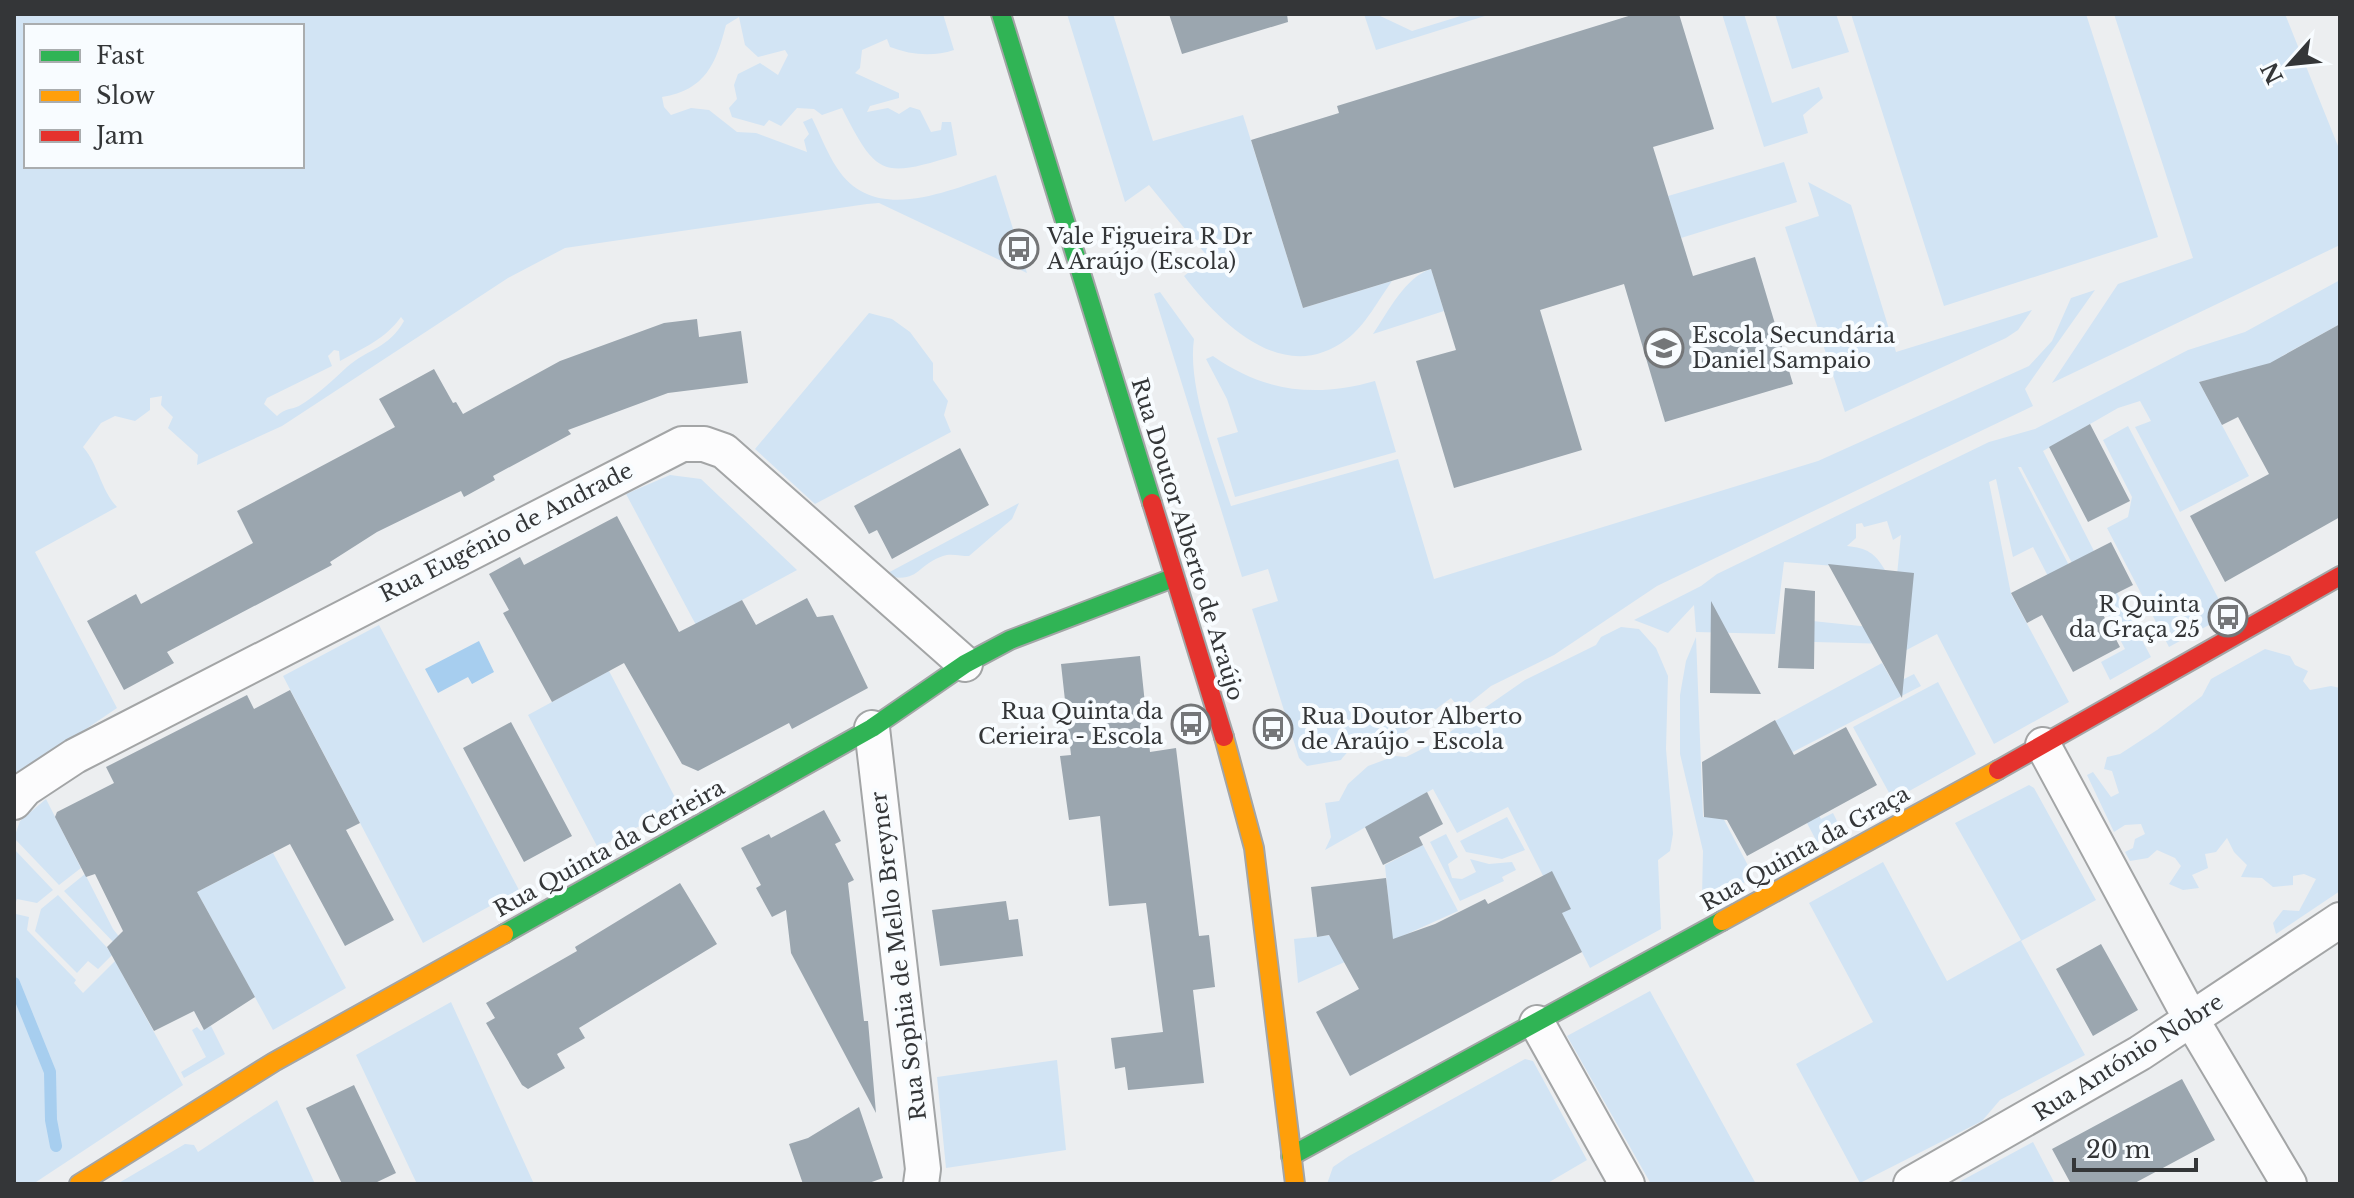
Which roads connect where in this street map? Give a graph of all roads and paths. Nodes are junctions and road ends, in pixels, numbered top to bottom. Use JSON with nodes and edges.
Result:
{"nodes":[{"id":1,"x":1001,"y":14,"type":"edge"},
{"id":2,"x":2340,"y":576,"type":"edge"},
{"id":3,"x":1173,"y":578,"type":"junction"},
{"id":4,"x":965,"y":664,"type":"junction"},
{"id":5,"x":872,"y":728,"type":"junction"},
{"id":6,"x":2043,"y":745,"type":"junction"},
{"id":7,"x":14,"y":802,"type":"edge"},
{"id":8,"x":2340,"y":920,"type":"edge"},
{"id":9,"x":2191,"y":1019,"type":"junction"},
{"id":10,"x":1537,"y":1023,"type":"junction"},
{"id":11,"x":1291,"y":1156,"type":"junction"},
{"id":12,"x":79,"y":1184,"type":"edge"},
{"id":13,"x":921,"y":1184,"type":"edge"},
{"id":14,"x":1295,"y":1184,"type":"edge"},
{"id":15,"x":1627,"y":1184,"type":"edge"},
{"id":16,"x":1911,"y":1184,"type":"edge"},
{"id":17,"x":2289,"y":1184,"type":"edge"}],
"edges":[{"from":1,"to":3,"type":"street","name":"Rua Doutor Alberto de Araújo"},
{"from":2,"to":6,"type":"street","name":"Rua Quinta da Graça"},
{"from":3,"to":4,"type":"street","name":"Rua Quinta da Cerieira"},
{"from":3,"to":11,"type":"street","name":"Rua Doutor Alberto de Araújo"},
{"from":4,"to":5,"type":"street","name":"Rua Quinta da Cerieira"},
{"from":4,"to":7,"type":"street","name":"Rua Eugénio de Andrade"},
{"from":5,"to":12,"type":"street","name":"Rua Quinta da Cerieira"},
{"from":5,"to":13,"type":"street","name":"Rua Sophia de Mello Breyner"},
{"from":6,"to":9,"type":"street"},
{"from":6,"to":10,"type":"street","name":"Rua Quinta da Graça"},
{"from":8,"to":9,"type":"street","name":"Rua António Nobre"},
{"from":9,"to":16,"type":"street","name":"Rua António Nobre"},
{"from":9,"to":17,"type":"street"},
{"from":10,"to":11,"type":"street","name":"Rua Quinta da Graça"},
{"from":10,"to":15,"type":"street"},
{"from":11,"to":14,"type":"street","name":"Rua Doutor Alberto de Araújo"}]}
